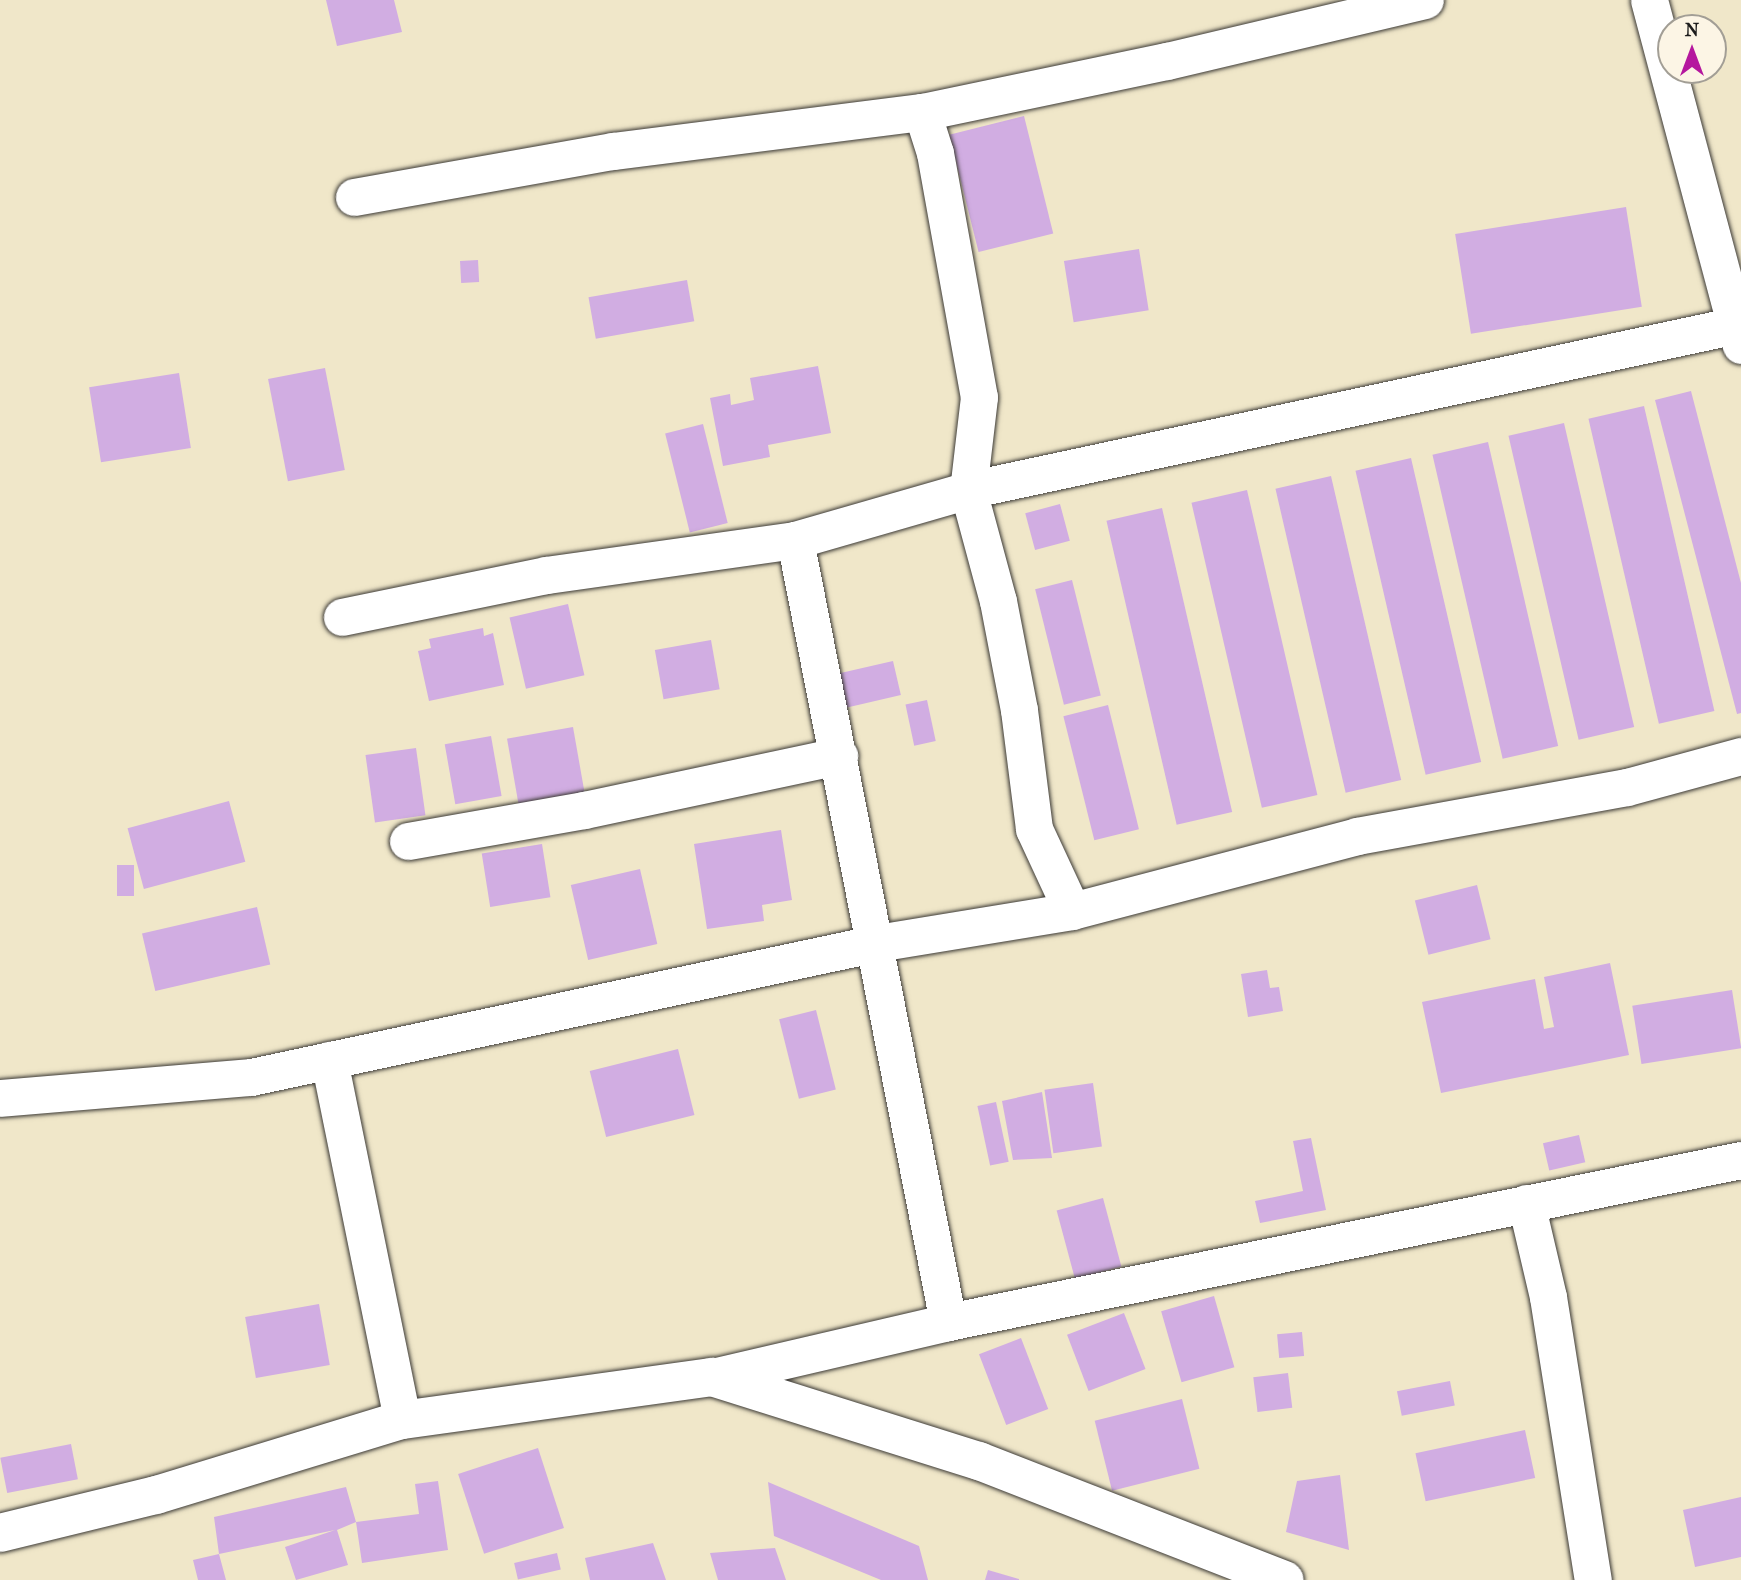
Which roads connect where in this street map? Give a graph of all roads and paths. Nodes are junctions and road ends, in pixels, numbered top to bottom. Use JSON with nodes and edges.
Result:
{"nodes":[{"id":1,"x":1425,"y":0,"type":"edge"},
{"id":2,"x":1650,"y":0,"type":"edge"},
{"id":3,"x":922,"y":112,"type":"junction"},
{"id":4,"x":354,"y":197,"type":"dead end"},
{"id":5,"x":1739,"y":331,"type":"edge"},
{"id":6,"x":968,"y":490,"type":"junction"},
{"id":7,"x":795,"y":540,"type":"junction"},
{"id":8,"x":342,"y":617,"type":"dead end"},
{"id":9,"x":839,"y":756,"type":"junction"},
{"id":10,"x":1741,"y":756,"type":"edge"},
{"id":11,"x":408,"y":841,"type":"dead end"},
{"id":12,"x":1072,"y":911,"type":"junction"},
{"id":13,"x":877,"y":943,"type":"junction"},
{"id":14,"x":329,"y":1060,"type":"junction"},
{"id":15,"x":0,"y":1098,"type":"edge"},
{"id":16,"x":1741,"y":1160,"type":"edge"},
{"id":17,"x":1526,"y":1203,"type":"junction"},
{"id":18,"x":948,"y":1322,"type":"junction"},
{"id":19,"x":712,"y":1377,"type":"junction"},
{"id":20,"x":402,"y":1420,"type":"junction"},
{"id":21,"x":0,"y":1533,"type":"edge"},
{"id":22,"x":1285,"y":1580,"type":"edge"},
{"id":23,"x":1592,"y":1580,"type":"edge"}],
"edges":[{"from":1,"to":3,"type":"street"},
{"from":2,"to":5,"type":"street"},
{"from":3,"to":4,"type":"street"},
{"from":3,"to":6,"type":"street"},
{"from":5,"to":6,"type":"street"},
{"from":6,"to":7,"type":"street"},
{"from":6,"to":12,"type":"street"},
{"from":7,"to":8,"type":"street"},
{"from":7,"to":9,"type":"street"},
{"from":9,"to":11,"type":"street"},
{"from":9,"to":13,"type":"street"},
{"from":10,"to":12,"type":"street"},
{"from":12,"to":13,"type":"street"},
{"from":13,"to":14,"type":"street"},
{"from":13,"to":18,"type":"street"},
{"from":14,"to":15,"type":"street"},
{"from":14,"to":20,"type":"street"},
{"from":16,"to":17,"type":"street"},
{"from":17,"to":18,"type":"street"},
{"from":17,"to":23,"type":"street"},
{"from":18,"to":19,"type":"street"},
{"from":19,"to":20,"type":"street"},
{"from":19,"to":22,"type":"street"},
{"from":20,"to":21,"type":"street"}]}
